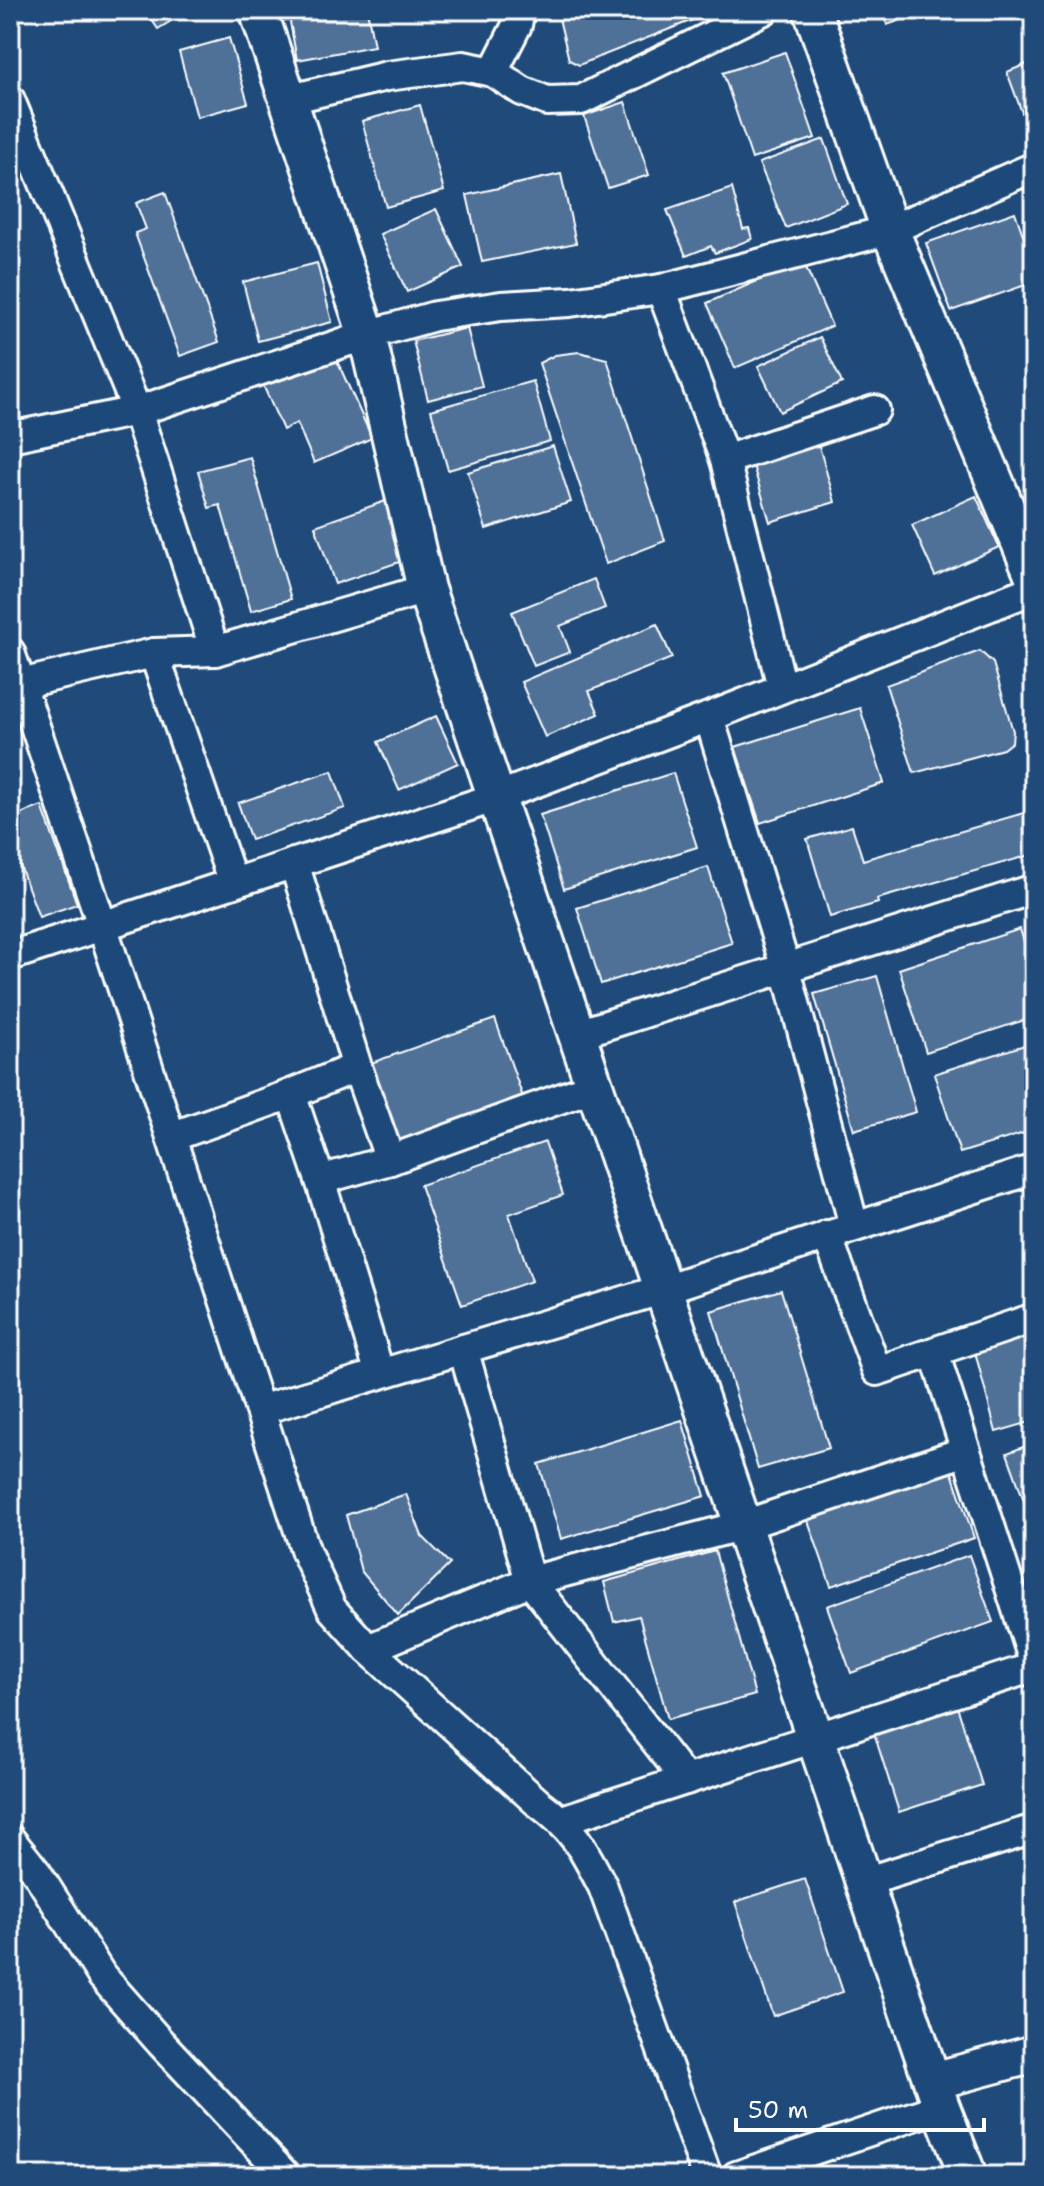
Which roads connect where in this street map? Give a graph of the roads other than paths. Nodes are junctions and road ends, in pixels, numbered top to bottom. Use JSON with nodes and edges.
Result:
{"nodes":[{"id":1,"x":258,"y":10,"type":"edge"},
{"id":2,"x":520,"y":10,"type":"edge"},
{"id":3,"x":764,"y":10,"type":"edge"},
{"id":4,"x":812,"y":10,"type":"edge"},
{"id":5,"x":493,"y":72,"type":"junction"},
{"id":6,"x":290,"y":99,"type":"junction"},
{"id":7,"x":10,"y":100,"type":"edge"},
{"id":8,"x":1034,"y":167,"type":"edge"},
{"id":9,"x":890,"y":230,"type":"junction"},
{"id":10,"x":661,"y":289,"type":"junction"},
{"id":11,"x":367,"y":335,"type":"junction"},
{"id":12,"x":875,"y":410,"type":"dead end"},
{"id":13,"x":137,"y":411,"type":"junction"},
{"id":14,"x":10,"y":437,"type":"edge"},
{"id":15,"x":725,"y":460,"type":"junction"},
{"id":16,"x":1026,"y":532,"type":"edge"},
{"id":17,"x":1034,"y":576,"type":"edge"},
{"id":18,"x":426,"y":589,"type":"junction"},
{"id":19,"x":1034,"y":589,"type":"edge"},
{"id":20,"x":215,"y":651,"type":"junction"},
{"id":21,"x":10,"y":652,"type":"edge"},
{"id":22,"x":154,"y":653,"type":"junction"},
{"id":23,"x":20,"y":684,"type":"junction"},
{"id":24,"x":782,"y":687,"type":"junction"},
{"id":25,"x":709,"y":717,"type":"junction"},
{"id":26,"x":497,"y":797,"type":"junction"},
{"id":27,"x":294,"y":863,"type":"junction"},
{"id":28,"x":233,"y":883,"type":"junction"},
{"id":29,"x":1034,"y":889,"type":"edge"},
{"id":30,"x":102,"y":925,"type":"junction"},
{"id":31,"x":10,"y":956,"type":"edge"},
{"id":32,"x":786,"y":969,"type":"junction"},
{"id":33,"x":578,"y":1034,"type":"junction"},
{"id":34,"x":357,"y":1067,"type":"junction"},
{"id":35,"x":595,"y":1086,"type":"junction"},
{"id":36,"x":291,"y":1094,"type":"junction"},
{"id":37,"x":171,"y":1137,"type":"junction"},
{"id":38,"x":390,"y":1160,"type":"junction"},
{"id":39,"x":1034,"y":1169,"type":"edge"},
{"id":40,"x":320,"y":1180,"type":"junction"},
{"id":41,"x":854,"y":1226,"type":"junction"},
{"id":42,"x":827,"y":1235,"type":"junction"},
{"id":43,"x":664,"y":1289,"type":"junction"},
{"id":44,"x":1034,"y":1318,"type":"edge"},
{"id":45,"x":463,"y":1349,"type":"junction"},
{"id":46,"x":934,"y":1352,"type":"junction"},
{"id":47,"x":380,"y":1374,"type":"junction"},
{"id":48,"x":260,"y":1410,"type":"junction"},
{"id":49,"x":966,"y":1451,"type":"junction"},
{"id":50,"x":744,"y":1525,"type":"junction"},
{"id":51,"x":530,"y":1581,"type":"junction"},
{"id":52,"x":368,"y":1649,"type":"junction"},
{"id":53,"x":1034,"y":1664,"type":"edge"},
{"id":54,"x":816,"y":1737,"type":"junction"},
{"id":55,"x":686,"y":1780,"type":"junction"},
{"id":56,"x":562,"y":1820,"type":"junction"},
{"id":57,"x":1034,"y":1829,"type":"edge"},
{"id":58,"x":10,"y":1839,"type":"edge"},
{"id":59,"x":864,"y":1882,"type":"junction"},
{"id":60,"x":1034,"y":2054,"type":"edge"},
{"id":61,"x":937,"y":2094,"type":"junction"},
{"id":62,"x":286,"y":2176,"type":"edge"},
{"id":63,"x":707,"y":2176,"type":"edge"},
{"id":64,"x":736,"y":2176,"type":"edge"},
{"id":65,"x":968,"y":2176,"type":"edge"}],
"edges":[{"from":1,"to":6,"type":"street"},
{"from":2,"to":5,"type":"street"},
{"from":3,"to":5,"type":"street"},
{"from":4,"to":9,"type":"street"},
{"from":5,"to":6,"type":"street"},
{"from":6,"to":11,"type":"street"},
{"from":7,"to":13,"type":"street"},
{"from":8,"to":9,"type":"street"},
{"from":9,"to":10,"type":"street"},
{"from":9,"to":16,"type":"street"},
{"from":10,"to":11,"type":"street"},
{"from":10,"to":15,"type":"street"},
{"from":11,"to":13,"type":"street"},
{"from":11,"to":18,"type":"street"},
{"from":12,"to":15,"type":"street"},
{"from":13,"to":14,"type":"street"},
{"from":13,"to":20,"type":"street"},
{"from":15,"to":24,"type":"street"},
{"from":16,"to":17,"type":"street"},
{"from":18,"to":20,"type":"street"},
{"from":18,"to":26,"type":"street"},
{"from":19,"to":24,"type":"street"},
{"from":20,"to":22,"type":"street"},
{"from":21,"to":23,"type":"street"},
{"from":22,"to":23,"type":"street"},
{"from":22,"to":28,"type":"street"},
{"from":23,"to":30,"type":"street"},
{"from":24,"to":25,"type":"street"},
{"from":25,"to":26,"type":"street"},
{"from":25,"to":32,"type":"street"},
{"from":26,"to":27,"type":"street"},
{"from":26,"to":33,"type":"street"},
{"from":27,"to":28,"type":"street"},
{"from":27,"to":34,"type":"street"},
{"from":28,"to":30,"type":"street"},
{"from":29,"to":32,"type":"street"},
{"from":30,"to":31,"type":"street"},
{"from":30,"to":37,"type":"street"},
{"from":32,"to":33,"type":"street"},
{"from":32,"to":41,"type":"street"},
{"from":33,"to":35,"type":"street"},
{"from":34,"to":36,"type":"street"},
{"from":34,"to":38,"type":"street"},
{"from":35,"to":38,"type":"street"},
{"from":35,"to":43,"type":"street"},
{"from":36,"to":37,"type":"street"},
{"from":36,"to":40,"type":"street"},
{"from":37,"to":48,"type":"street"},
{"from":38,"to":40,"type":"street"},
{"from":39,"to":41,"type":"street"},
{"from":40,"to":47,"type":"street"},
{"from":41,"to":42,"type":"street"},
{"from":42,"to":43,"type":"street"},
{"from":42,"to":46,"type":"street"},
{"from":43,"to":45,"type":"street"},
{"from":43,"to":50,"type":"street"},
{"from":44,"to":46,"type":"street"},
{"from":45,"to":47,"type":"street"},
{"from":45,"to":51,"type":"street"},
{"from":46,"to":49,"type":"street"},
{"from":47,"to":48,"type":"street"},
{"from":48,"to":52,"type":"street"},
{"from":49,"to":50,"type":"street"},
{"from":49,"to":53,"type":"street"},
{"from":50,"to":51,"type":"street"},
{"from":50,"to":54,"type":"street"},
{"from":51,"to":52,"type":"street"},
{"from":51,"to":55,"type":"street"},
{"from":52,"to":56,"type":"street"},
{"from":53,"to":54,"type":"street"},
{"from":54,"to":55,"type":"street"},
{"from":54,"to":59,"type":"street"},
{"from":55,"to":56,"type":"street"},
{"from":56,"to":63,"type":"street"},
{"from":57,"to":59,"type":"street"},
{"from":58,"to":62,"type":"street"},
{"from":59,"to":61,"type":"street"},
{"from":60,"to":61,"type":"street"},
{"from":61,"to":64,"type":"street"},
{"from":61,"to":65,"type":"street"}]}
